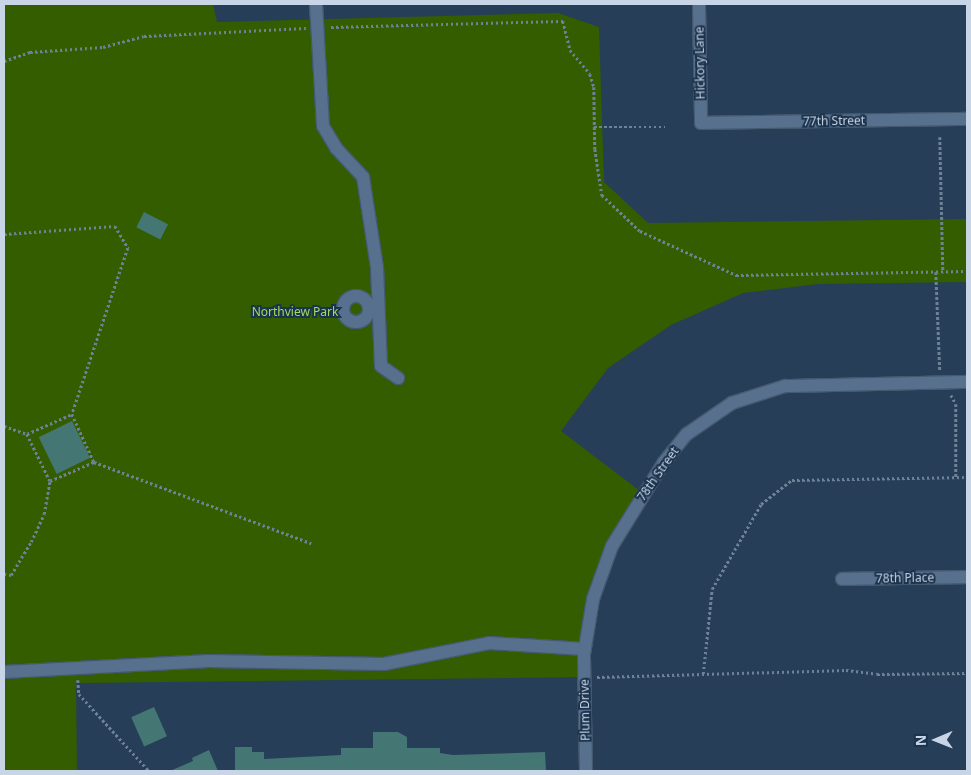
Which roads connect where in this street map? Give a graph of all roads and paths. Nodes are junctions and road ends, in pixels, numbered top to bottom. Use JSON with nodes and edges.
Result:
{"nodes":[{"id":1,"x":316,"y":4,"type":"edge"},
{"id":2,"x":699,"y":4,"type":"edge"},
{"id":3,"x":317,"y":31,"type":"junction"},
{"id":4,"x":4,"y":61,"type":"edge"},
{"id":5,"x":967,"y":119,"type":"edge"},
{"id":6,"x":701,"y":123,"type":"joint"},
{"id":7,"x":594,"y":127,"type":"junction"},
{"id":8,"x":665,"y":127,"type":"dead end"},
{"id":9,"x":940,"y":137,"type":"dead end"},
{"id":10,"x":4,"y":234,"type":"edge"},
{"id":11,"x":967,"y":271,"type":"edge"},
{"id":12,"x":936,"y":272,"type":"junction"},
{"id":13,"x":943,"y":272,"type":"junction"},
{"id":14,"x":398,"y":378,"type":"dead end"},
{"id":15,"x":946,"y":382,"type":"junction"},
{"id":16,"x":967,"y":382,"type":"edge"},
{"id":17,"x":72,"y":414,"type":"junction"},
{"id":18,"x":4,"y":426,"type":"edge"},
{"id":19,"x":27,"y":434,"type":"junction"},
{"id":20,"x":94,"y":462,"type":"junction"},
{"id":21,"x":956,"y":477,"type":"junction"},
{"id":22,"x":967,"y":477,"type":"edge"},
{"id":23,"x":50,"y":482,"type":"junction"},
{"id":24,"x":311,"y":543,"type":"dead end"},
{"id":25,"x":4,"y":574,"type":"edge"},
{"id":26,"x":967,"y":577,"type":"edge"},
{"id":27,"x":842,"y":579,"type":"dead end"},
{"id":28,"x":585,"y":649,"type":"junction"},
{"id":29,"x":77,"y":666,"type":"junction"},
{"id":30,"x":4,"y":672,"type":"edge"},
{"id":31,"x":967,"y":672,"type":"edge"},
{"id":32,"x":703,"y":674,"type":"junction"},
{"id":33,"x":585,"y":677,"type":"junction"},
{"id":34,"x":149,"y":771,"type":"edge"},
{"id":35,"x":586,"y":771,"type":"edge"}],
"edges":[{"from":1,"to":3,"type":"street"},
{"from":2,"to":6,"type":"street","name":"Hickory Lane"},
{"from":3,"to":4,"type":"path"},
{"from":3,"to":7,"type":"path"},
{"from":3,"to":14,"type":"street"},
{"from":5,"to":6,"type":"street","name":"77th Street"},
{"from":7,"to":8,"type":"path"},
{"from":7,"to":12,"type":"path"},
{"from":9,"to":13,"type":"path"},
{"from":10,"to":17,"type":"path"},
{"from":11,"to":13,"type":"path"},
{"from":12,"to":13,"type":"path"},
{"from":12,"to":15,"type":"path"},
{"from":15,"to":16,"type":"street","name":"78th Street"},
{"from":15,"to":21,"type":"path"},
{"from":15,"to":28,"type":"street","name":"78th Street"},
{"from":17,"to":19,"type":"path"},
{"from":17,"to":20,"type":"path"},
{"from":18,"to":19,"type":"path"},
{"from":19,"to":23,"type":"path"},
{"from":20,"to":23,"type":"path"},
{"from":20,"to":24,"type":"path"},
{"from":21,"to":22,"type":"path"},
{"from":21,"to":32,"type":"path"},
{"from":23,"to":25,"type":"path"},
{"from":26,"to":27,"type":"street","name":"78th Place"},
{"from":28,"to":29,"type":"street"},
{"from":28,"to":33,"type":"street","name":"Plum Drive"},
{"from":29,"to":30,"type":"street"},
{"from":29,"to":34,"type":"path"},
{"from":31,"to":32,"type":"path"},
{"from":32,"to":33,"type":"path"},
{"from":33,"to":35,"type":"street","name":"Plum Drive"}]}
